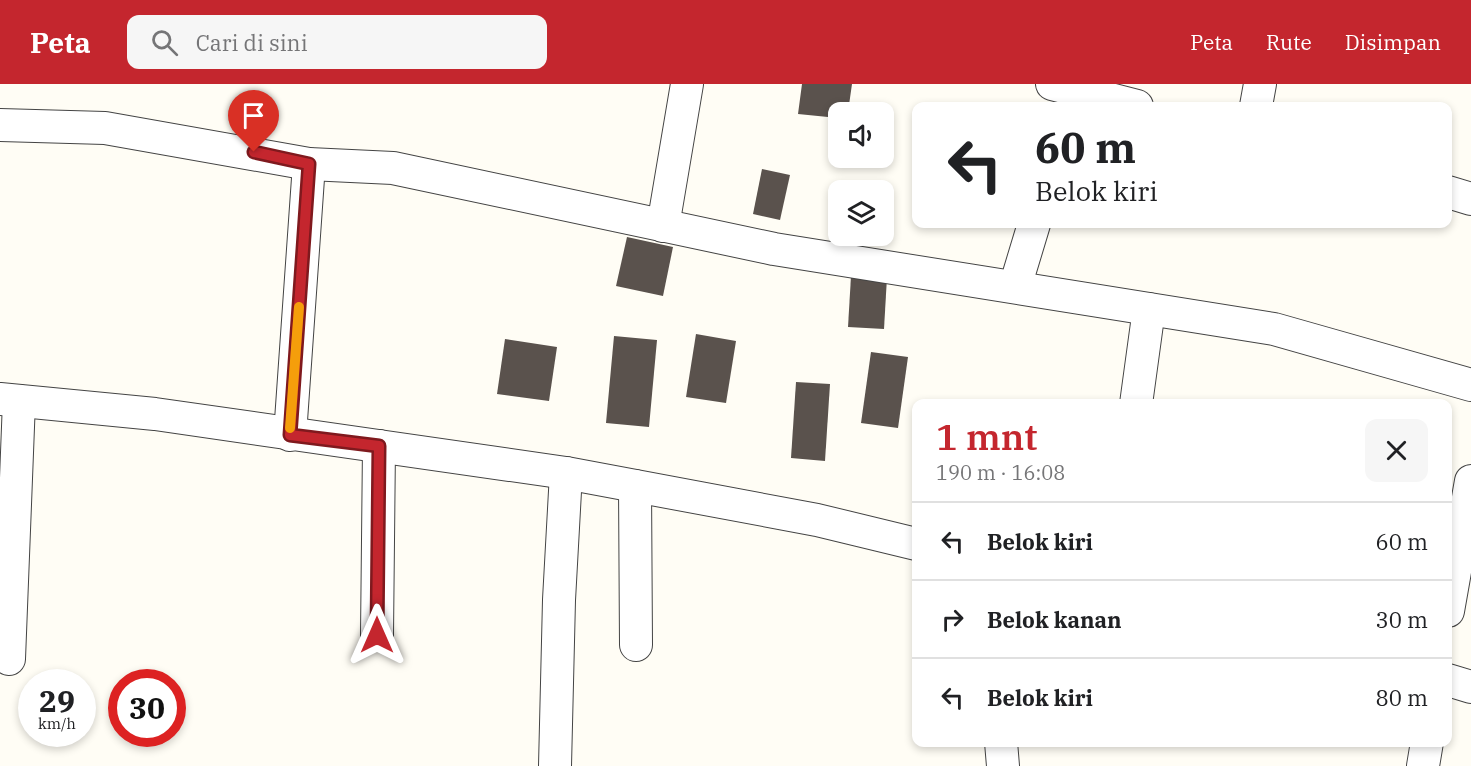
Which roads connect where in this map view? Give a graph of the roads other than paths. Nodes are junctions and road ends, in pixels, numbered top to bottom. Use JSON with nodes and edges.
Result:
{"nodes":[{"id":1,"x":687,"y":84,"type":"edge"},
{"id":2,"x":1260,"y":84,"type":"edge"},
{"id":3,"x":1074,"y":91,"type":"edge"},
{"id":4,"x":1120,"y":102,"type":"edge"},
{"id":5,"x":1257,"y":102,"type":"edge"},
{"id":6,"x":0,"y":125,"type":"edge"},
{"id":7,"x":309,"y":164,"type":"junction"},
{"id":8,"x":1452,"y":193,"type":"edge"},
{"id":9,"x":1471,"y":198,"type":"edge"},
{"id":10,"x":663,"y":226,"type":"junction"},
{"id":11,"x":1033,"y":228,"type":"edge"},
{"id":12,"x":1015,"y":287,"type":"junction"},
{"id":13,"x":1149,"y":309,"type":"junction"},
{"id":14,"x":1471,"y":385,"type":"edge"},
{"id":15,"x":1137,"y":399,"type":"edge"},
{"id":16,"x":9,"y":400,"type":"edge"},
{"id":17,"x":290,"y":435,"type":"junction"},
{"id":18,"x":379,"y":446,"type":"junction"},
{"id":19,"x":566,"y":473,"type":"junction"},
{"id":20,"x":1471,"y":482,"type":"edge"},
{"id":21,"x":635,"y":486,"type":"junction"},
{"id":22,"x":912,"y":543,"type":"edge"},
{"id":23,"x":1452,"y":589,"type":"edge"},
{"id":24,"x":377,"y":635,"type":"dead end"},
{"id":25,"x":636,"y":645,"type":"dead end"},
{"id":26,"x":9,"y":659,"type":"dead end"},
{"id":27,"x":1452,"y":681,"type":"edge"},
{"id":28,"x":1471,"y":687,"type":"edge"},
{"id":29,"x":1001,"y":747,"type":"edge"},
{"id":30,"x":1425,"y":747,"type":"edge"},
{"id":31,"x":555,"y":766,"type":"edge"},
{"id":32,"x":1003,"y":766,"type":"edge"},
{"id":33,"x":1423,"y":766,"type":"edge"}],
"edges":[{"from":1,"to":10,"type":"street"},
{"from":2,"to":5,"type":"street"},
{"from":3,"to":4,"type":"street"},
{"from":6,"to":7,"type":"street"},
{"from":7,"to":10,"type":"street"},
{"from":7,"to":17,"type":"street"},
{"from":8,"to":9,"type":"street"},
{"from":10,"to":12,"type":"street"},
{"from":11,"to":12,"type":"street"},
{"from":12,"to":13,"type":"street"},
{"from":13,"to":14,"type":"street"},
{"from":13,"to":15,"type":"street"},
{"from":16,"to":17,"type":"street"},
{"from":16,"to":26,"type":"street"},
{"from":17,"to":18,"type":"street"},
{"from":18,"to":19,"type":"street"},
{"from":18,"to":24,"type":"street"},
{"from":19,"to":21,"type":"street"},
{"from":19,"to":31,"type":"street"},
{"from":20,"to":23,"type":"street"},
{"from":21,"to":22,"type":"street"},
{"from":21,"to":25,"type":"street"},
{"from":27,"to":28,"type":"street"},
{"from":29,"to":32,"type":"street"},
{"from":30,"to":33,"type":"street"}]}
